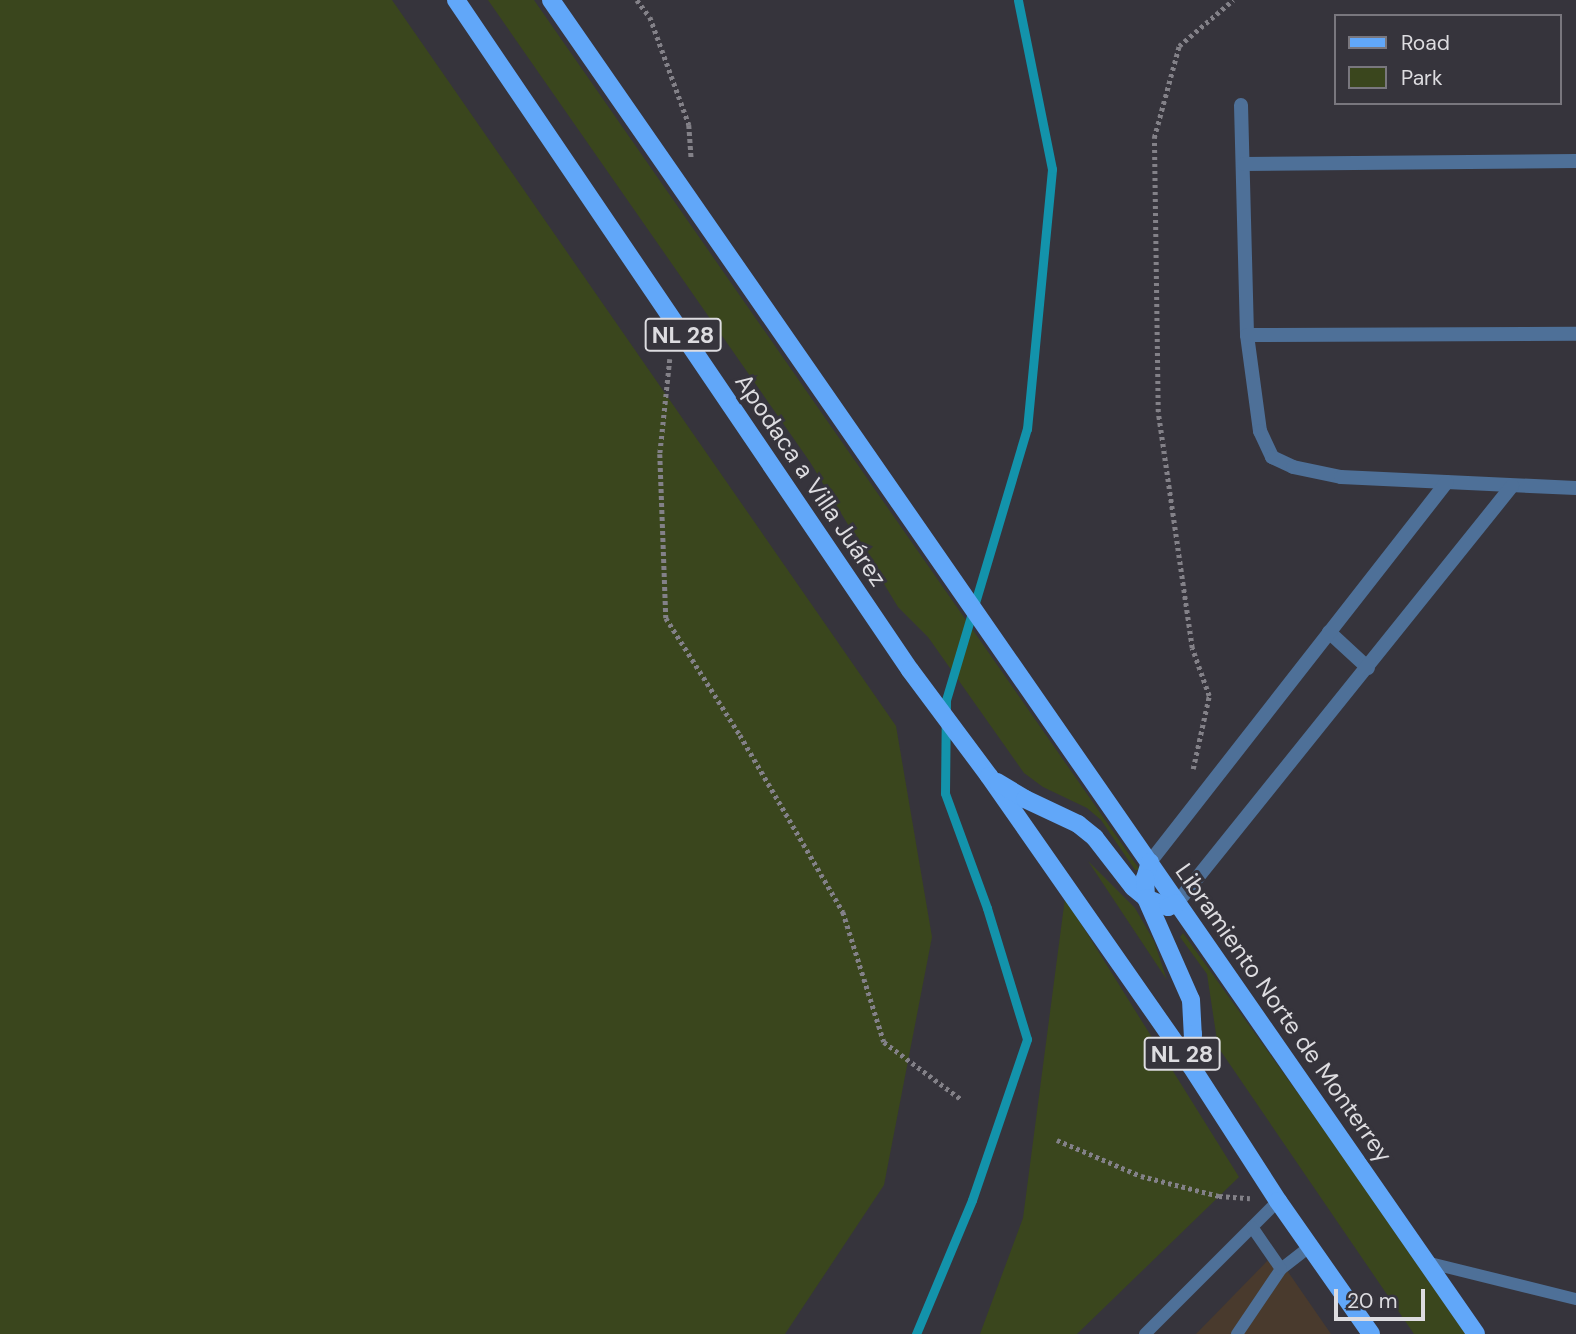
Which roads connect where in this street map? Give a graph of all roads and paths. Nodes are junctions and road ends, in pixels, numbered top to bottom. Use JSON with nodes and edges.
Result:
{"nodes":[{"id":1,"x":456,"y":0,"type":"edge"},
{"id":2,"x":551,"y":0,"type":"edge"},
{"id":3,"x":637,"y":0,"type":"edge"},
{"id":4,"x":1233,"y":0,"type":"edge"},
{"id":5,"x":1241,"y":105,"type":"dead end"},
{"id":6,"x":1576,"y":161,"type":"edge"},
{"id":7,"x":1244,"y":164,"type":"junction"},
{"id":8,"x":692,"y":166,"type":"dead end"},
{"id":9,"x":674,"y":322,"type":"junction"},
{"id":10,"x":1576,"y":334,"type":"edge"},
{"id":11,"x":1247,"y":335,"type":"junction"},
{"id":12,"x":1447,"y":482,"type":"junction"},
{"id":13,"x":1512,"y":486,"type":"junction"},
{"id":14,"x":1576,"y":488,"type":"edge"},
{"id":15,"x":1329,"y":632,"type":"junction"},
{"id":16,"x":1368,"y":668,"type":"junction"},
{"id":17,"x":1192,"y":771,"type":"dead end"},
{"id":18,"x":989,"y":776,"type":"junction"},
{"id":19,"x":1150,"y":862,"type":"junction"},
{"id":20,"x":1146,"y":898,"type":"junction"},
{"id":21,"x":1177,"y":903,"type":"junction"},
{"id":22,"x":1191,"y":1066,"type":"junction"},
{"id":23,"x":962,"y":1100,"type":"dead end"},
{"id":24,"x":1057,"y":1140,"type":"dead end"},
{"id":25,"x":1279,"y":1201,"type":"junction"},
{"id":26,"x":1252,"y":1227,"type":"junction"},
{"id":27,"x":1310,"y":1246,"type":"junction"},
{"id":28,"x":1430,"y":1263,"type":"junction"},
{"id":29,"x":1280,"y":1269,"type":"junction"},
{"id":30,"x":1576,"y":1299,"type":"edge"},
{"id":31,"x":1145,"y":1334,"type":"edge"},
{"id":32,"x":1237,"y":1334,"type":"edge"},
{"id":33,"x":1371,"y":1334,"type":"edge"},
{"id":34,"x":1476,"y":1334,"type":"edge"}],
"edges":[{"from":1,"to":9,"type":"main road","name":"Apodaca a Villa Juárez","number":"NL 28"},
{"from":2,"to":19,"type":"main road","name":"Libramiento Norte de Monterrey"},
{"from":3,"to":8,"type":"path"},
{"from":4,"to":17,"type":"path"},
{"from":5,"to":7,"type":"street"},
{"from":6,"to":7,"type":"street"},
{"from":7,"to":11,"type":"street"},
{"from":9,"to":18,"type":"main road","name":"Apodaca a Villa Juárez","number":"NL 28"},
{"from":9,"to":23,"type":"path"},
{"from":10,"to":11,"type":"street"},
{"from":11,"to":12,"type":"street"},
{"from":12,"to":13,"type":"street"},
{"from":12,"to":15,"type":"street"},
{"from":13,"to":14,"type":"street"},
{"from":13,"to":16,"type":"street"},
{"from":15,"to":16,"type":"street"},
{"from":15,"to":19,"type":"street"},
{"from":16,"to":21,"type":"street"},
{"from":18,"to":20,"type":"main road"},
{"from":18,"to":22,"type":"main road","number":"NL 28"},
{"from":19,"to":20,"type":"main road"},
{"from":19,"to":21,"type":"main road","name":"Libramiento Norte de Monterrey"},
{"from":20,"to":21,"type":"main road"},
{"from":20,"to":22,"type":"main road"},
{"from":21,"to":28,"type":"main road","name":"Libramiento Norte de Monterrey"},
{"from":22,"to":25,"type":"main road","number":"NL 28"},
{"from":24,"to":25,"type":"path"},
{"from":25,"to":26,"type":"lane"},
{"from":25,"to":27,"type":"main road","number":"NL 28"},
{"from":26,"to":29,"type":"lane"},
{"from":26,"to":31,"type":"lane"},
{"from":27,"to":29,"type":"lane"},
{"from":27,"to":33,"type":"main road","number":"NL 28"},
{"from":28,"to":30,"type":"lane"},
{"from":28,"to":34,"type":"main road","name":"Libramiento Norte de Monterrey"},
{"from":29,"to":32,"type":"lane"}]}
